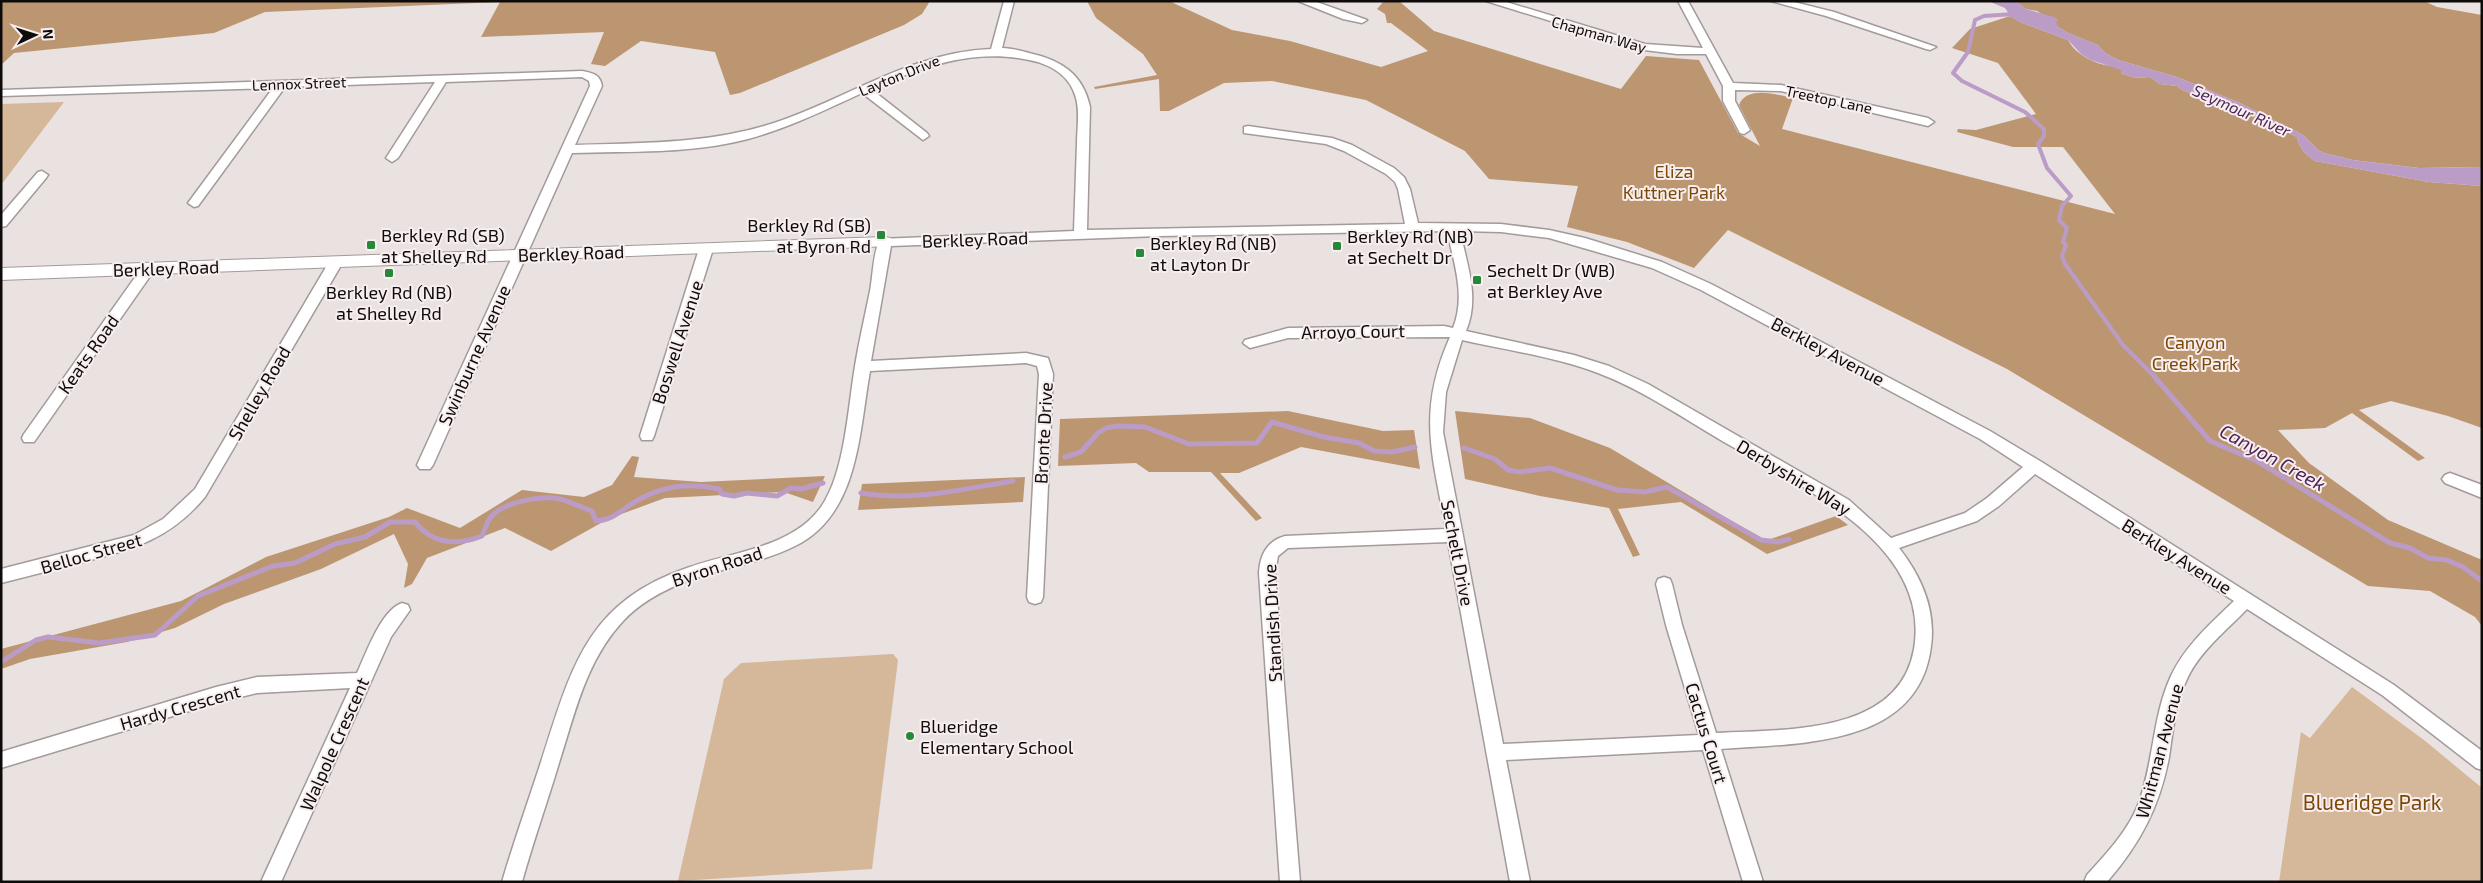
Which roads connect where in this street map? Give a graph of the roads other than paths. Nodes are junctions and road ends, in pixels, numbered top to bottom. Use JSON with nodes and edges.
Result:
{"nodes":[{"id":1,"x":1009,"y":1,"type":"edge"},
{"id":2,"x":1303,"y":1,"type":"edge"},
{"id":3,"x":1491,"y":1,"type":"edge"},
{"id":4,"x":1683,"y":1,"type":"edge"},
{"id":5,"x":1776,"y":1,"type":"edge"},
{"id":6,"x":1362,"y":20,"type":"dead end"},
{"id":7,"x":1930,"y":47,"type":"dead end"},
{"id":8,"x":996,"y":50,"type":"junction"},
{"id":9,"x":1710,"y":52,"type":"junction"},
{"id":10,"x":443,"y":78,"type":"junction"},
{"id":11,"x":595,"y":80,"type":"joint"},
{"id":12,"x":281,"y":84,"type":"junction"},
{"id":13,"x":1729,"y":86,"type":"junction"},
{"id":14,"x":864,"y":89,"type":"junction"},
{"id":15,"x":1,"y":93,"type":"edge"},
{"id":16,"x":1928,"y":122,"type":"dead end"},
{"id":17,"x":1248,"y":130,"type":"dead end"},
{"id":18,"x":1744,"y":130,"type":"dead end"},
{"id":19,"x":923,"y":136,"type":"dead end"},
{"id":20,"x":568,"y":148,"type":"junction"},
{"id":21,"x":392,"y":158,"type":"dead end"},
{"id":22,"x":42,"y":176,"type":"dead end"},
{"id":23,"x":194,"y":203,"type":"dead end"},
{"id":24,"x":1,"y":222,"type":"edge"},
{"id":25,"x":1412,"y":227,"type":"junction"},
{"id":26,"x":1453,"y":227,"type":"junction"},
{"id":27,"x":1080,"y":235,"type":"junction"},
{"id":28,"x":885,"y":242,"type":"junction"},
{"id":29,"x":706,"y":248,"type":"junction"},
{"id":30,"x":519,"y":255,"type":"junction"},
{"id":31,"x":336,"y":262,"type":"junction"},
{"id":32,"x":148,"y":269,"type":"junction"},
{"id":33,"x":1,"y":274,"type":"edge"},
{"id":34,"x":1458,"y":333,"type":"junction"},
{"id":35,"x":1250,"y":342,"type":"dead end"},
{"id":36,"x":862,"y":366,"type":"junction"},
{"id":37,"x":647,"y":436,"type":"dead end"},
{"id":38,"x":29,"y":438,"type":"dead end"},
{"id":39,"x":425,"y":465,"type":"dead end"},
{"id":40,"x":2035,"y":465,"type":"junction"},
{"id":41,"x":2450,"y":479,"type":"dead end"},
{"id":42,"x":2482,"y":492,"type":"edge"},
{"id":43,"x":176,"y":519,"type":"joint"},
{"id":44,"x":1455,"y":535,"type":"junction"},
{"id":45,"x":1888,"y":544,"type":"junction"},
{"id":46,"x":1,"y":576,"type":"edge"},
{"id":47,"x":1664,"y":584,"type":"dead end"},
{"id":48,"x":1035,"y":597,"type":"dead end"},
{"id":49,"x":2246,"y":599,"type":"junction"},
{"id":50,"x":402,"y":610,"type":"dead end"},
{"id":51,"x":362,"y":680,"type":"junction"},
{"id":52,"x":1710,"y":742,"type":"junction"},
{"id":53,"x":1496,"y":752,"type":"junction"},
{"id":54,"x":1,"y":760,"type":"edge"},
{"id":55,"x":2482,"y":762,"type":"edge"},
{"id":56,"x":271,"y":882,"type":"edge"},
{"id":57,"x":512,"y":882,"type":"edge"},
{"id":58,"x":1290,"y":882,"type":"edge"},
{"id":59,"x":1520,"y":882,"type":"edge"},
{"id":60,"x":1753,"y":882,"type":"edge"},
{"id":61,"x":2094,"y":882,"type":"edge"}],
"edges":[{"from":1,"to":8,"type":"street"},
{"from":2,"to":6,"type":"street"},
{"from":3,"to":9,"type":"street","name":"Chapman Way"},
{"from":4,"to":9,"type":"street"},
{"from":5,"to":7,"type":"street"},
{"from":8,"to":14,"type":"street","name":"Layton Drive"},
{"from":8,"to":27,"type":"street","name":"Layton Drive"},
{"from":9,"to":13,"type":"street"},
{"from":10,"to":11,"type":"street","name":"Lennox Street"},
{"from":10,"to":12,"type":"street","name":"Lennox Street"},
{"from":10,"to":21,"type":"street"},
{"from":11,"to":20,"type":"street","name":"Swinburne Avenue"},
{"from":12,"to":15,"type":"street","name":"Lennox Street"},
{"from":12,"to":23,"type":"street"},
{"from":13,"to":16,"type":"street","name":"Treetop Lane"},
{"from":13,"to":18,"type":"street"},
{"from":14,"to":19,"type":"street"},
{"from":14,"to":20,"type":"street","name":"Layton Drive"},
{"from":17,"to":25,"type":"street"},
{"from":20,"to":30,"type":"street","name":"Swinburne Avenue"},
{"from":22,"to":24,"type":"street"},
{"from":25,"to":26,"type":"street","name":"Berkley Avenue"},
{"from":25,"to":27,"type":"street","name":"Berkley Avenue"},
{"from":26,"to":34,"type":"street","name":"Sechelt Drive"},
{"from":26,"to":40,"type":"street","name":"Berkley Avenue"},
{"from":27,"to":28,"type":"street","name":"Berkley Road"},
{"from":28,"to":29,"type":"street","name":"Berkley Road"},
{"from":28,"to":36,"type":"street","name":"Byron Road"},
{"from":29,"to":30,"type":"street","name":"Berkley Road"},
{"from":29,"to":37,"type":"street","name":"Boswell Avenue"},
{"from":30,"to":31,"type":"street","name":"Berkley Road"},
{"from":30,"to":39,"type":"street","name":"Swinburne Avenue"},
{"from":31,"to":32,"type":"street","name":"Berkley Road"},
{"from":31,"to":43,"type":"street","name":"Shelley Road"},
{"from":32,"to":33,"type":"street","name":"Berkley Road"},
{"from":32,"to":38,"type":"street","name":"Keats Road"},
{"from":34,"to":35,"type":"street","name":"Arroyo Court"},
{"from":34,"to":44,"type":"street","name":"Sechelt Drive"},
{"from":34,"to":45,"type":"street","name":"Derbyshire Way"},
{"from":36,"to":48,"type":"street","name":"Bronte Drive"},
{"from":36,"to":57,"type":"street","name":"Byron Road"},
{"from":40,"to":45,"type":"street"},
{"from":40,"to":49,"type":"street","name":"Berkley Avenue"},
{"from":41,"to":42,"type":"street"},
{"from":43,"to":46,"type":"street","name":"Belloc Street"},
{"from":44,"to":53,"type":"street","name":"Sechelt Drive"},
{"from":44,"to":58,"type":"street","name":"Standish Drive"},
{"from":45,"to":52,"type":"street","name":"Derbyshire Way"},
{"from":47,"to":52,"type":"street","name":"Cactus Court"},
{"from":49,"to":55,"type":"street","name":"Berkley Avenue"},
{"from":49,"to":61,"type":"street","name":"Whitman Avenue"},
{"from":50,"to":51,"type":"street","name":"Walpole Crescent"},
{"from":51,"to":54,"type":"street","name":"Hardy Crescent"},
{"from":51,"to":56,"type":"street","name":"Walpole Crescent"},
{"from":52,"to":53,"type":"street","name":"Derbyshire Way"},
{"from":52,"to":60,"type":"street","name":"Cactus Court"},
{"from":53,"to":59,"type":"street","name":"Sechelt Drive"}]}
